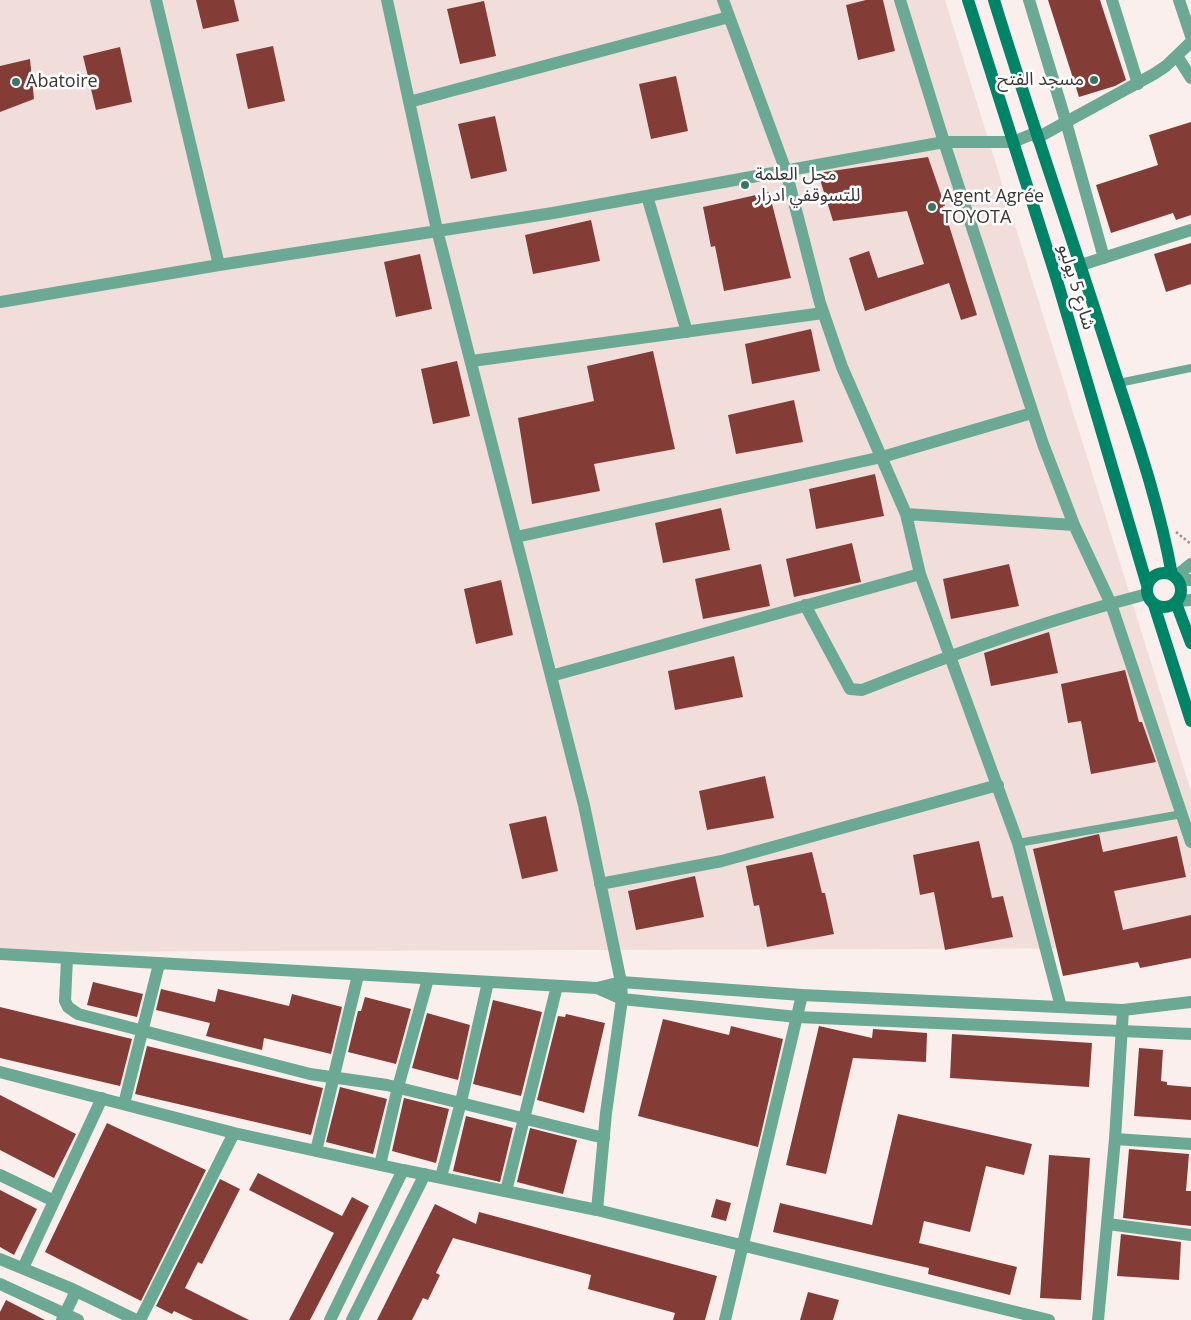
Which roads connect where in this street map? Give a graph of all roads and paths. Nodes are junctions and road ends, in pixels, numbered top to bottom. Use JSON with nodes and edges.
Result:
{"nodes":[{"id":1,"x":156,"y":0,"type":"edge"},
{"id":2,"x":387,"y":0,"type":"edge"},
{"id":3,"x":723,"y":0,"type":"edge"},
{"id":4,"x":900,"y":0,"type":"edge"},
{"id":5,"x":968,"y":0,"type":"edge"},
{"id":6,"x":994,"y":0,"type":"edge"},
{"id":7,"x":1029,"y":0,"type":"edge"},
{"id":8,"x":1112,"y":0,"type":"edge"},
{"id":9,"x":1179,"y":0,"type":"edge"},
{"id":10,"x":729,"y":17,"type":"junction"},
{"id":11,"x":1191,"y":36,"type":"edge"},
{"id":12,"x":1191,"y":42,"type":"edge"},
{"id":13,"x":1177,"y":56,"type":"junction"},
{"id":14,"x":1191,"y":78,"type":"edge"},
{"id":15,"x":1138,"y":84,"type":"junction"},
{"id":16,"x":409,"y":102,"type":"junction"},
{"id":17,"x":1066,"y":122,"type":"junction"},
{"id":18,"x":1036,"y":135,"type":"junction"},
{"id":19,"x":944,"y":142,"type":"junction"},
{"id":20,"x":1013,"y":142,"type":"junction"},
{"id":21,"x":786,"y":171,"type":"junction"},
{"id":22,"x":647,"y":196,"type":"junction"},
{"id":23,"x":437,"y":230,"type":"junction"},
{"id":24,"x":1191,"y":230,"type":"edge"},
{"id":25,"x":1104,"y":258,"type":"junction"},
{"id":26,"x":219,"y":265,"type":"junction"},
{"id":27,"x":1081,"y":265,"type":"junction"},
{"id":28,"x":0,"y":302,"type":"edge"},
{"id":29,"x":823,"y":313,"type":"junction"},
{"id":30,"x":687,"y":332,"type":"junction"},
{"id":31,"x":472,"y":361,"type":"junction"},
{"id":32,"x":1191,"y":368,"type":"edge"},
{"id":33,"x":1119,"y":383,"type":"junction"},
{"id":34,"x":1032,"y":413,"type":"junction"},
{"id":35,"x":882,"y":457,"type":"junction"},
{"id":36,"x":906,"y":514,"type":"junction"},
{"id":37,"x":1074,"y":525,"type":"junction"},
{"id":38,"x":516,"y":537,"type":"junction"},
{"id":39,"x":1191,"y":564,"type":"edge"},
{"id":40,"x":920,"y":574,"type":"junction"},
{"id":41,"x":1179,"y":578,"type":"edge"},
{"id":42,"x":1147,"y":590,"type":"junction"},
{"id":43,"x":1191,"y":600,"type":"edge"},
{"id":44,"x":1177,"y":602,"type":"junction"},
{"id":45,"x":1110,"y":604,"type":"junction"},
{"id":46,"x":805,"y":605,"type":"junction"},
{"id":47,"x":1154,"y":605,"type":"junction"},
{"id":48,"x":1191,"y":643,"type":"edge"},
{"id":49,"x":951,"y":655,"type":"junction"},
{"id":50,"x":551,"y":676,"type":"junction"},
{"id":51,"x":1191,"y":721,"type":"edge"},
{"id":52,"x":998,"y":784,"type":"junction"},
{"id":53,"x":1182,"y":814,"type":"junction"},
{"id":54,"x":1191,"y":842,"type":"edge"},
{"id":55,"x":1018,"y":843,"type":"junction"},
{"id":56,"x":600,"y":884,"type":"junction"},
{"id":57,"x":0,"y":954,"type":"edge"},
{"id":58,"x":66,"y":958,"type":"junction"},
{"id":59,"x":160,"y":964,"type":"junction"},
{"id":60,"x":358,"y":975,"type":"junction"},
{"id":61,"x":428,"y":979,"type":"junction"},
{"id":62,"x":488,"y":982,"type":"junction"},
{"id":63,"x":621,"y":982,"type":"junction"},
{"id":64,"x":557,"y":986,"type":"junction"},
{"id":65,"x":597,"y":988,"type":"junction"},
{"id":66,"x":802,"y":995,"type":"junction"},
{"id":67,"x":622,"y":999,"type":"junction"},
{"id":68,"x":1191,"y":1002,"type":"edge"},
{"id":69,"x":1061,"y":1007,"type":"junction"},
{"id":70,"x":1123,"y":1010,"type":"junction"},
{"id":71,"x":797,"y":1016,"type":"junction"},
{"id":72,"x":144,"y":1032,"type":"junction"},
{"id":73,"x":1122,"y":1032,"type":"junction"},
{"id":74,"x":1191,"y":1034,"type":"edge"},
{"id":75,"x":0,"y":1072,"type":"edge"},
{"id":76,"x":335,"y":1078,"type":"junction"},
{"id":77,"x":398,"y":1087,"type":"junction"},
{"id":78,"x":102,"y":1098,"type":"junction"},
{"id":79,"x":461,"y":1102,"type":"junction"},
{"id":80,"x":124,"y":1104,"type":"junction"},
{"id":81,"x":525,"y":1118,"type":"junction"},
{"id":82,"x":234,"y":1133,"type":"junction"},
{"id":83,"x":604,"y":1138,"type":"junction"},
{"id":84,"x":1116,"y":1138,"type":"junction"},
{"id":85,"x":1191,"y":1144,"type":"edge"},
{"id":86,"x":316,"y":1151,"type":"junction"},
{"id":87,"x":380,"y":1165,"type":"junction"},
{"id":88,"x":403,"y":1170,"type":"junction"},
{"id":89,"x":425,"y":1174,"type":"junction"},
{"id":90,"x":0,"y":1175,"type":"edge"},
{"id":91,"x":441,"y":1178,"type":"junction"},
{"id":92,"x":506,"y":1191,"type":"junction"},
{"id":93,"x":54,"y":1200,"type":"junction"},
{"id":94,"x":598,"y":1210,"type":"junction"},
{"id":95,"x":1108,"y":1224,"type":"junction"},
{"id":96,"x":1191,"y":1235,"type":"edge"},
{"id":97,"x":744,"y":1244,"type":"junction"},
{"id":98,"x":0,"y":1259,"type":"edge"},
{"id":99,"x":23,"y":1268,"type":"junction"},
{"id":100,"x":2,"y":1289,"type":"edge"},
{"id":101,"x":76,"y":1291,"type":"junction"},
{"id":102,"x":63,"y":1317,"type":"edge"},
{"id":103,"x":78,"y":1320,"type":"edge"},
{"id":104,"x":136,"y":1320,"type":"edge"},
{"id":105,"x":140,"y":1320,"type":"edge"},
{"id":106,"x":330,"y":1320,"type":"edge"},
{"id":107,"x":352,"y":1320,"type":"edge"},
{"id":108,"x":725,"y":1320,"type":"edge"},
{"id":109,"x":1049,"y":1320,"type":"edge"},
{"id":110,"x":1098,"y":1320,"type":"edge"}],
"edges":[{"from":1,"to":26,"type":"street"},
{"from":2,"to":16,"type":"street"},
{"from":3,"to":10,"type":"street"},
{"from":4,"to":19,"type":"street"},
{"from":5,"to":20,"type":"main road","name":"شارع 5 يوليو"},
{"from":6,"to":18,"type":"main road","name":"شارع 5 يوليو"},
{"from":7,"to":17,"type":"street"},
{"from":8,"to":15,"type":"street"},
{"from":9,"to":11,"type":"street"},
{"from":10,"to":16,"type":"street"},
{"from":10,"to":21,"type":"street"},
{"from":12,"to":13,"type":"street"},
{"from":13,"to":14,"type":"street"},
{"from":13,"to":15,"type":"street"},
{"from":15,"to":17,"type":"street"},
{"from":16,"to":23,"type":"street"},
{"from":17,"to":18,"type":"street"},
{"from":17,"to":25,"type":"street"},
{"from":18,"to":20,"type":"street"},
{"from":18,"to":27,"type":"main road","name":"شارع 5 يوليو"},
{"from":19,"to":20,"type":"street"},
{"from":19,"to":21,"type":"street"},
{"from":19,"to":34,"type":"street"},
{"from":20,"to":42,"type":"main road","name":"شارع 5 يوليو"},
{"from":21,"to":22,"type":"street"},
{"from":21,"to":29,"type":"street"},
{"from":22,"to":23,"type":"street"},
{"from":22,"to":30,"type":"street"},
{"from":23,"to":26,"type":"street"},
{"from":23,"to":31,"type":"street"},
{"from":24,"to":25,"type":"street"},
{"from":25,"to":27,"type":"street"},
{"from":26,"to":28,"type":"street"},
{"from":27,"to":33,"type":"main road","name":"شارع 5 يوليو"},
{"from":29,"to":30,"type":"street"},
{"from":29,"to":35,"type":"street"},
{"from":30,"to":31,"type":"street"},
{"from":31,"to":38,"type":"street"},
{"from":32,"to":33,"type":"lane"},
{"from":33,"to":41,"type":"main road","name":"شارع 5 يوليو"},
{"from":34,"to":35,"type":"street"},
{"from":34,"to":37,"type":"street"},
{"from":35,"to":36,"type":"street"},
{"from":35,"to":38,"type":"street"},
{"from":36,"to":37,"type":"street"},
{"from":36,"to":40,"type":"street"},
{"from":37,"to":45,"type":"street"},
{"from":38,"to":50,"type":"street"},
{"from":39,"to":41,"type":"street"},
{"from":40,"to":46,"type":"street"},
{"from":40,"to":49,"type":"street"},
{"from":41,"to":42,"type":"main road"},
{"from":41,"to":44,"type":"main road"},
{"from":42,"to":45,"type":"street"},
{"from":42,"to":47,"type":"main road"},
{"from":43,"to":44,"type":"street"},
{"from":44,"to":47,"type":"main road"},
{"from":44,"to":48,"type":"main road"},
{"from":45,"to":49,"type":"street"},
{"from":45,"to":53,"type":"street"},
{"from":46,"to":49,"type":"street"},
{"from":46,"to":50,"type":"street"},
{"from":47,"to":51,"type":"main road"},
{"from":49,"to":52,"type":"street"},
{"from":50,"to":56,"type":"street"},
{"from":52,"to":55,"type":"street"},
{"from":52,"to":56,"type":"street"},
{"from":53,"to":54,"type":"street"},
{"from":53,"to":55,"type":"lane"},
{"from":55,"to":69,"type":"street"},
{"from":56,"to":63,"type":"street"},
{"from":57,"to":58,"type":"street"},
{"from":58,"to":59,"type":"street"},
{"from":58,"to":72,"type":"street"},
{"from":59,"to":60,"type":"street"},
{"from":59,"to":72,"type":"street"},
{"from":60,"to":61,"type":"street"},
{"from":60,"to":76,"type":"street"},
{"from":61,"to":62,"type":"street"},
{"from":61,"to":77,"type":"street"},
{"from":62,"to":64,"type":"street"},
{"from":62,"to":79,"type":"street"},
{"from":63,"to":65,"type":"street"},
{"from":63,"to":66,"type":"street"},
{"from":63,"to":67,"type":"street"},
{"from":64,"to":65,"type":"street"},
{"from":64,"to":81,"type":"street"},
{"from":65,"to":67,"type":"street"},
{"from":66,"to":69,"type":"street"},
{"from":66,"to":71,"type":"street"},
{"from":67,"to":71,"type":"street"},
{"from":67,"to":83,"type":"street"},
{"from":68,"to":70,"type":"street"},
{"from":69,"to":70,"type":"street"},
{"from":70,"to":73,"type":"street"},
{"from":71,"to":73,"type":"street"},
{"from":71,"to":97,"type":"street"},
{"from":72,"to":76,"type":"street"},
{"from":72,"to":80,"type":"street"},
{"from":73,"to":74,"type":"street"},
{"from":73,"to":84,"type":"street"},
{"from":75,"to":78,"type":"street"},
{"from":76,"to":77,"type":"street"},
{"from":76,"to":86,"type":"street"},
{"from":77,"to":79,"type":"street"},
{"from":77,"to":87,"type":"street"},
{"from":78,"to":80,"type":"street"},
{"from":78,"to":93,"type":"street"},
{"from":79,"to":81,"type":"street"},
{"from":79,"to":91,"type":"street"},
{"from":80,"to":82,"type":"street"},
{"from":81,"to":83,"type":"street"},
{"from":81,"to":92,"type":"street"},
{"from":82,"to":86,"type":"street"},
{"from":82,"to":105,"type":"street"},
{"from":83,"to":94,"type":"street"},
{"from":84,"to":85,"type":"street"},
{"from":84,"to":95,"type":"street"},
{"from":86,"to":87,"type":"street"},
{"from":87,"to":88,"type":"street"},
{"from":88,"to":89,"type":"street"},
{"from":88,"to":106,"type":"street"},
{"from":89,"to":91,"type":"street"},
{"from":89,"to":107,"type":"street"},
{"from":90,"to":93,"type":"street"},
{"from":91,"to":92,"type":"street"},
{"from":92,"to":94,"type":"street"},
{"from":93,"to":99,"type":"street"},
{"from":94,"to":97,"type":"street"},
{"from":95,"to":96,"type":"street"},
{"from":95,"to":110,"type":"street"},
{"from":97,"to":108,"type":"street"},
{"from":97,"to":109,"type":"street"},
{"from":98,"to":99,"type":"street"},
{"from":99,"to":101,"type":"street"},
{"from":100,"to":102,"type":"street"},
{"from":101,"to":102,"type":"street"},
{"from":101,"to":104,"type":"street"},
{"from":102,"to":103,"type":"street"}]}
